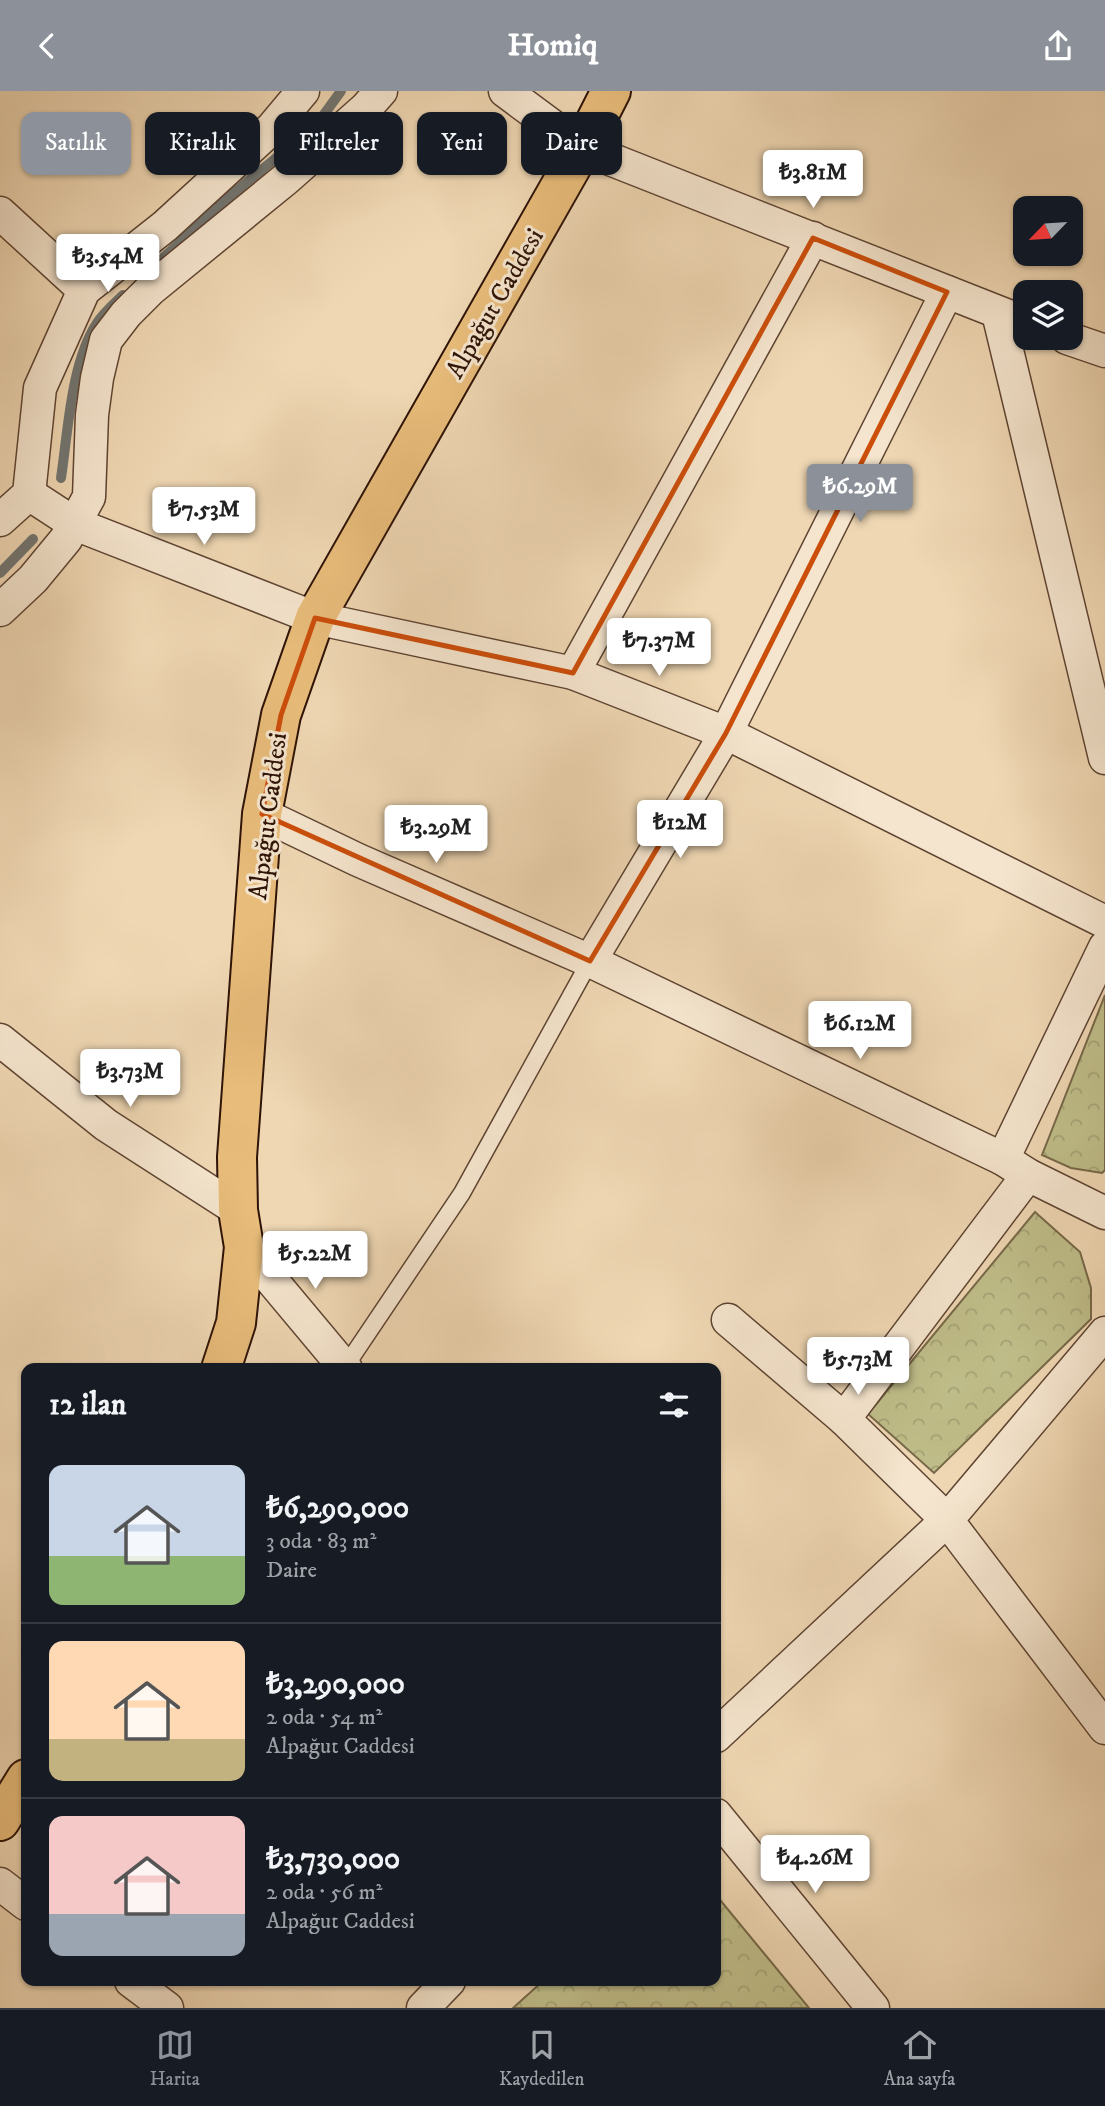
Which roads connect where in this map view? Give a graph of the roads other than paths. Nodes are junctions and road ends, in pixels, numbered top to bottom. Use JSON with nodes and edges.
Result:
{"nodes":[{"id":1,"x":303,"y":91,"type":"edge"},
{"id":2,"x":381,"y":91,"type":"edge"},
{"id":3,"x":505,"y":91,"type":"edge"},
{"id":4,"x":611,"y":91,"type":"edge"},
{"id":5,"x":533,"y":112,"type":"edge"},
{"id":6,"x":600,"y":112,"type":"edge"},
{"id":7,"x":622,"y":164,"type":"edge"},
{"id":8,"x":567,"y":175,"type":"edge"},
{"id":9,"x":0,"y":213,"type":"edge"},
{"id":10,"x":813,"y":238,"type":"junction"},
{"id":11,"x":84,"y":290,"type":"junction"},
{"id":12,"x":947,"y":292,"type":"junction"},
{"id":13,"x":1012,"y":318,"type":"edge"},
{"id":14,"x":1083,"y":343,"type":"edge"},
{"id":15,"x":1105,"y":351,"type":"edge"},
{"id":16,"x":29,"y":494,"type":"junction"},
{"id":17,"x":0,"y":520,"type":"edge"},
{"id":18,"x":75,"y":524,"type":"junction"},
{"id":19,"x":0,"y":610,"type":"edge"},
{"id":20,"x":315,"y":618,"type":"junction"},
{"id":21,"x":573,"y":673,"type":"junction"},
{"id":22,"x":726,"y":733,"type":"junction"},
{"id":23,"x":1105,"y":758,"type":"edge"},
{"id":24,"x":262,"y":814,"type":"junction"},
{"id":25,"x":1105,"y":922,"type":"edge"},
{"id":26,"x":1105,"y":947,"type":"edge"},
{"id":27,"x":590,"y":961,"type":"junction"},
{"id":28,"x":0,"y":1039,"type":"edge"},
{"id":29,"x":1016,"y":1167,"type":"junction"},
{"id":30,"x":237,"y":1210,"type":"junction"},
{"id":31,"x":1105,"y":1213,"type":"edge"},
{"id":32,"x":244,"y":1247,"type":"junction"},
{"id":33,"x":728,"y":1320,"type":"dead end"},
{"id":34,"x":1105,"y":1333,"type":"edge"},
{"id":35,"x":223,"y":1363,"type":"edge"},
{"id":36,"x":341,"y":1363,"type":"edge"},
{"id":37,"x":348,"y":1363,"type":"edge"},
{"id":38,"x":844,"y":1419,"type":"junction"},
{"id":39,"x":947,"y":1520,"type":"junction"},
{"id":40,"x":1105,"y":1728,"type":"edge"},
{"id":41,"x":721,"y":1731,"type":"edge"},
{"id":42,"x":21,"y":1787,"type":"edge"},
{"id":43,"x":0,"y":1821,"type":"edge"},
{"id":44,"x":721,"y":1821,"type":"edge"},
{"id":45,"x":0,"y":1884,"type":"edge"},
{"id":46,"x":21,"y":1900,"type":"edge"},
{"id":47,"x":138,"y":1986,"type":"edge"},
{"id":48,"x":444,"y":1986,"type":"edge"},
{"id":49,"x":167,"y":2008,"type":"edge"},
{"id":50,"x":423,"y":2008,"type":"edge"},
{"id":51,"x":873,"y":2008,"type":"edge"}],
"edges":[{"from":1,"to":11,"type":"street"},
{"from":2,"to":18,"type":"street"},
{"from":3,"to":5,"type":"street"},
{"from":4,"to":6,"type":"main road","name":"Alpağut Caddesi"},
{"from":7,"to":10,"type":"street"},
{"from":8,"to":20,"type":"main road","name":"Alpağut Caddesi"},
{"from":9,"to":11,"type":"street"},
{"from":10,"to":12,"type":"street"},
{"from":10,"to":21,"type":"street"},
{"from":11,"to":16,"type":"street"},
{"from":12,"to":13,"type":"street"},
{"from":12,"to":22,"type":"street"},
{"from":13,"to":23,"type":"street"},
{"from":14,"to":15,"type":"street"},
{"from":16,"to":17,"type":"street"},
{"from":16,"to":18,"type":"street"},
{"from":18,"to":19,"type":"street"},
{"from":18,"to":20,"type":"street"},
{"from":20,"to":21,"type":"street"},
{"from":20,"to":24,"type":"main road","name":"Alpağut Caddesi"},
{"from":21,"to":22,"type":"street"},
{"from":22,"to":25,"type":"street"},
{"from":22,"to":27,"type":"street"},
{"from":24,"to":27,"type":"street"},
{"from":24,"to":30,"type":"main road","name":"Alpağut Caddesi"},
{"from":26,"to":29,"type":"street"},
{"from":27,"to":29,"type":"street"},
{"from":27,"to":37,"type":"lane"},
{"from":28,"to":30,"type":"street"},
{"from":29,"to":31,"type":"street"},
{"from":29,"to":38,"type":"street"},
{"from":30,"to":32,"type":"main road","name":"Alpağut Caddesi"},
{"from":32,"to":35,"type":"main road","name":"Alpağut Caddesi"},
{"from":32,"to":36,"type":"street"},
{"from":33,"to":38,"type":"street"},
{"from":34,"to":39,"type":"street"},
{"from":38,"to":39,"type":"street"},
{"from":39,"to":40,"type":"street"},
{"from":39,"to":41,"type":"street"},
{"from":42,"to":43,"type":"main road"},
{"from":44,"to":51,"type":"street"},
{"from":45,"to":46,"type":"street"},
{"from":47,"to":49,"type":"street"},
{"from":48,"to":50,"type":"street"}]}
